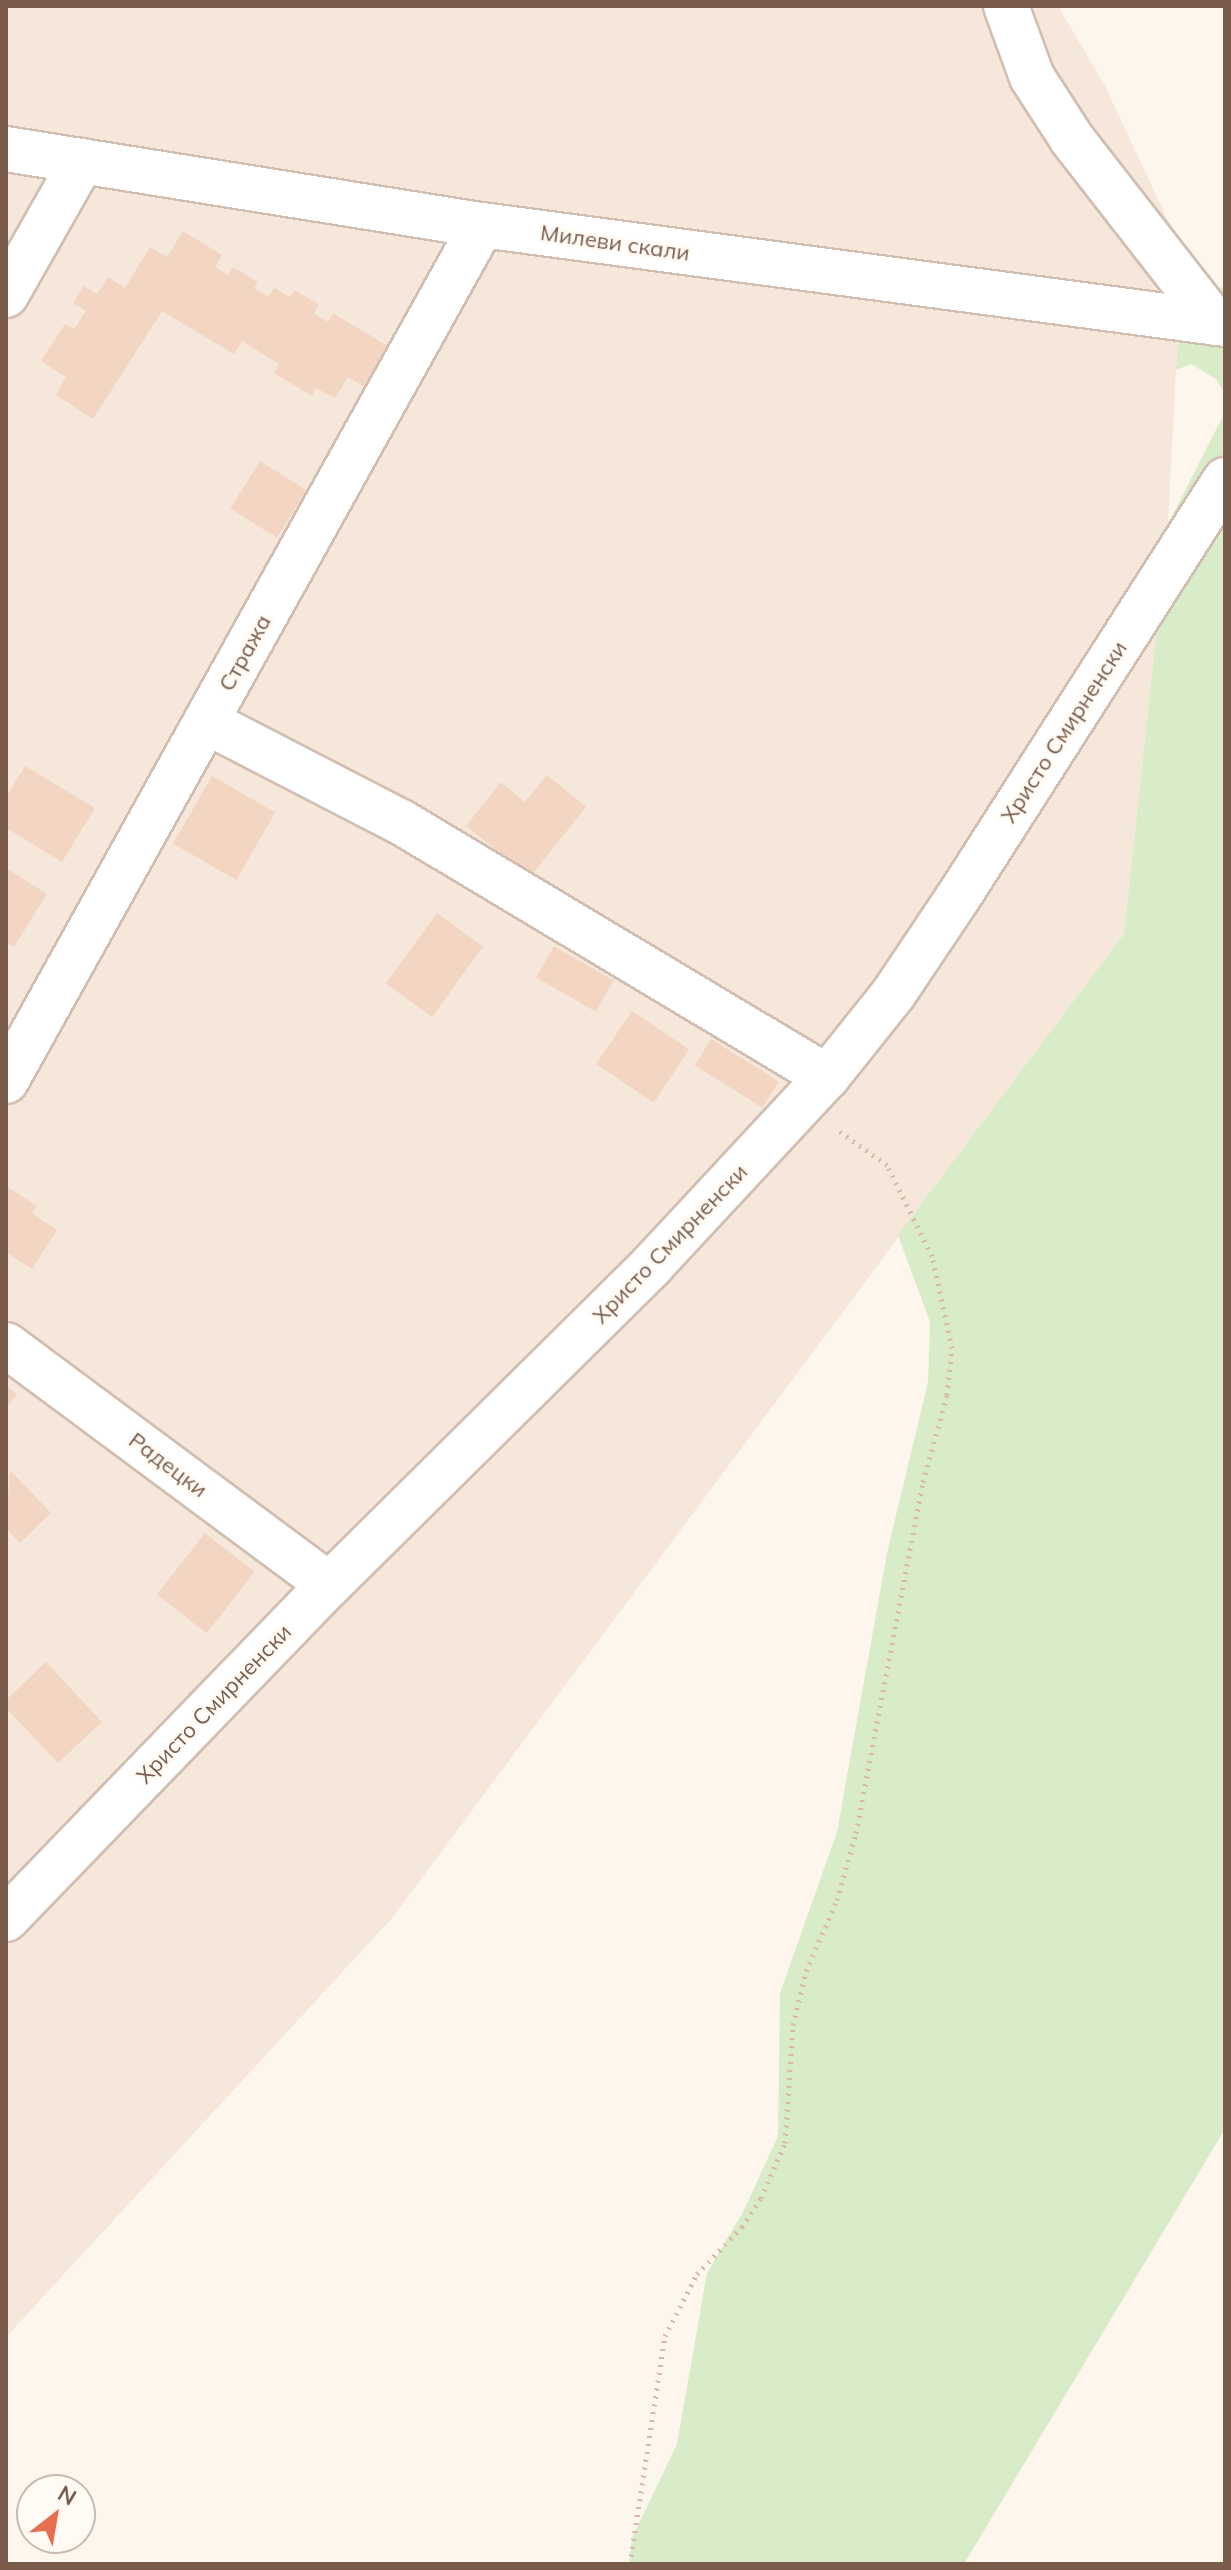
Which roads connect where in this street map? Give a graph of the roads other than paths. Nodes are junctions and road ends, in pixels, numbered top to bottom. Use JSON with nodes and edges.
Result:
{"nodes":[{"id":1,"x":1006,"y":6,"type":"edge"},
{"id":2,"x":6,"y":149,"type":"edge"},
{"id":3,"x":82,"y":161,"type":"junction"},
{"id":4,"x":482,"y":225,"type":"junction"},
{"id":5,"x":6,"y":295,"type":"edge"},
{"id":6,"x":1220,"y":324,"type":"edge"},
{"id":7,"x":1225,"y":480,"type":"edge"},
{"id":8,"x":207,"y":722,"type":"junction"},
{"id":9,"x":6,"y":1081,"type":"edge"},
{"id":10,"x":814,"y":1092,"type":"junction"},
{"id":11,"x":6,"y":1345,"type":"edge"},
{"id":12,"x":329,"y":1585,"type":"junction"},
{"id":13,"x":6,"y":1919,"type":"edge"}],
"edges":[{"from":1,"to":6,"type":"street"},
{"from":2,"to":3,"type":"street","name":"Милеви скали"},
{"from":3,"to":4,"type":"street","name":"Милеви скали"},
{"from":3,"to":5,"type":"street"},
{"from":4,"to":6,"type":"street","name":"Милеви скали"},
{"from":4,"to":8,"type":"street","name":"Стража"},
{"from":7,"to":10,"type":"street","name":"Христо Смирненски"},
{"from":8,"to":9,"type":"street","name":"Стража"},
{"from":8,"to":10,"type":"street"},
{"from":10,"to":12,"type":"street","name":"Христо Смирненски"},
{"from":11,"to":12,"type":"street","name":"Радецки"},
{"from":12,"to":13,"type":"street","name":"Христо Смирненски"}]}
